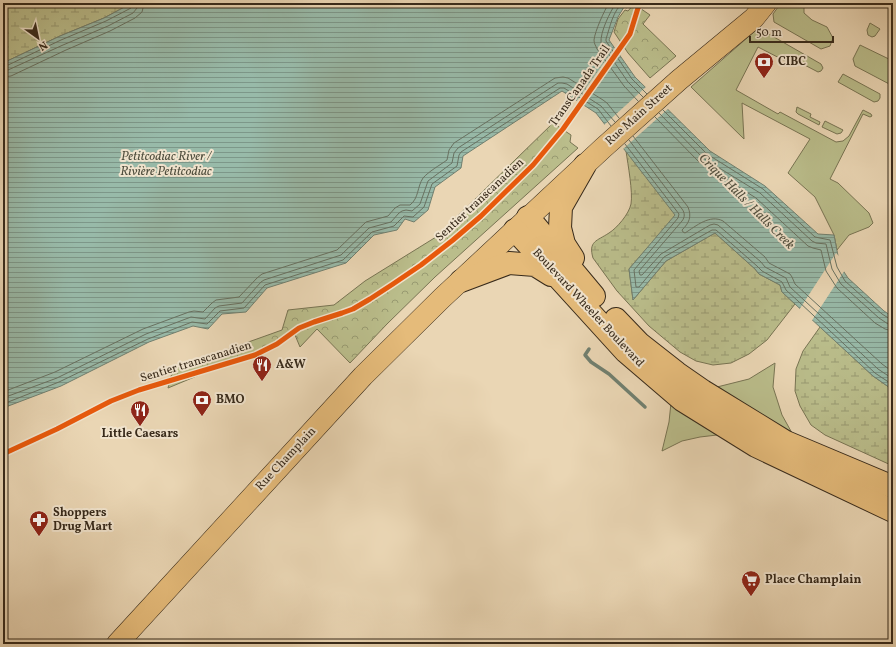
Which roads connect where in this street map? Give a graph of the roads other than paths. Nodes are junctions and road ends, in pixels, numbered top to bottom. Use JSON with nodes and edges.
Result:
{"nodes":[{"id":1,"x":766,"y":3,"type":"edge"},
{"id":2,"x":585,"y":165,"type":"junction"},
{"id":3,"x":522,"y":224,"type":"junction"},
{"id":4,"x":461,"y":281,"type":"junction"},
{"id":5,"x":562,"y":282,"type":"junction"},
{"id":6,"x":603,"y":307,"type":"junction"},
{"id":7,"x":893,"y":487,"type":"edge"},
{"id":8,"x":893,"y":511,"type":"edge"},
{"id":9,"x":117,"y":644,"type":"edge"}],
"edges":[{"from":1,"to":2,"type":"main road","name":"Rue Main Street"},
{"from":2,"to":3,"type":"main road","name":"Rue Main Street"},
{"from":2,"to":6,"type":"highway"},
{"from":3,"to":4,"type":"main road","name":"Rue Champlain"},
{"from":3,"to":5,"type":"highway","name":"Boulevard Wheeler Boulevard"},
{"from":3,"to":6,"type":"highway","name":"Boulevard Wheeler Boulevard"},
{"from":4,"to":5,"type":"highway"},
{"from":4,"to":9,"type":"main road","name":"Rue Champlain"},
{"from":5,"to":8,"type":"highway","name":"Boulevard Wheeler Boulevard"},
{"from":6,"to":7,"type":"highway","name":"Boulevard Wheeler Boulevard"}]}
